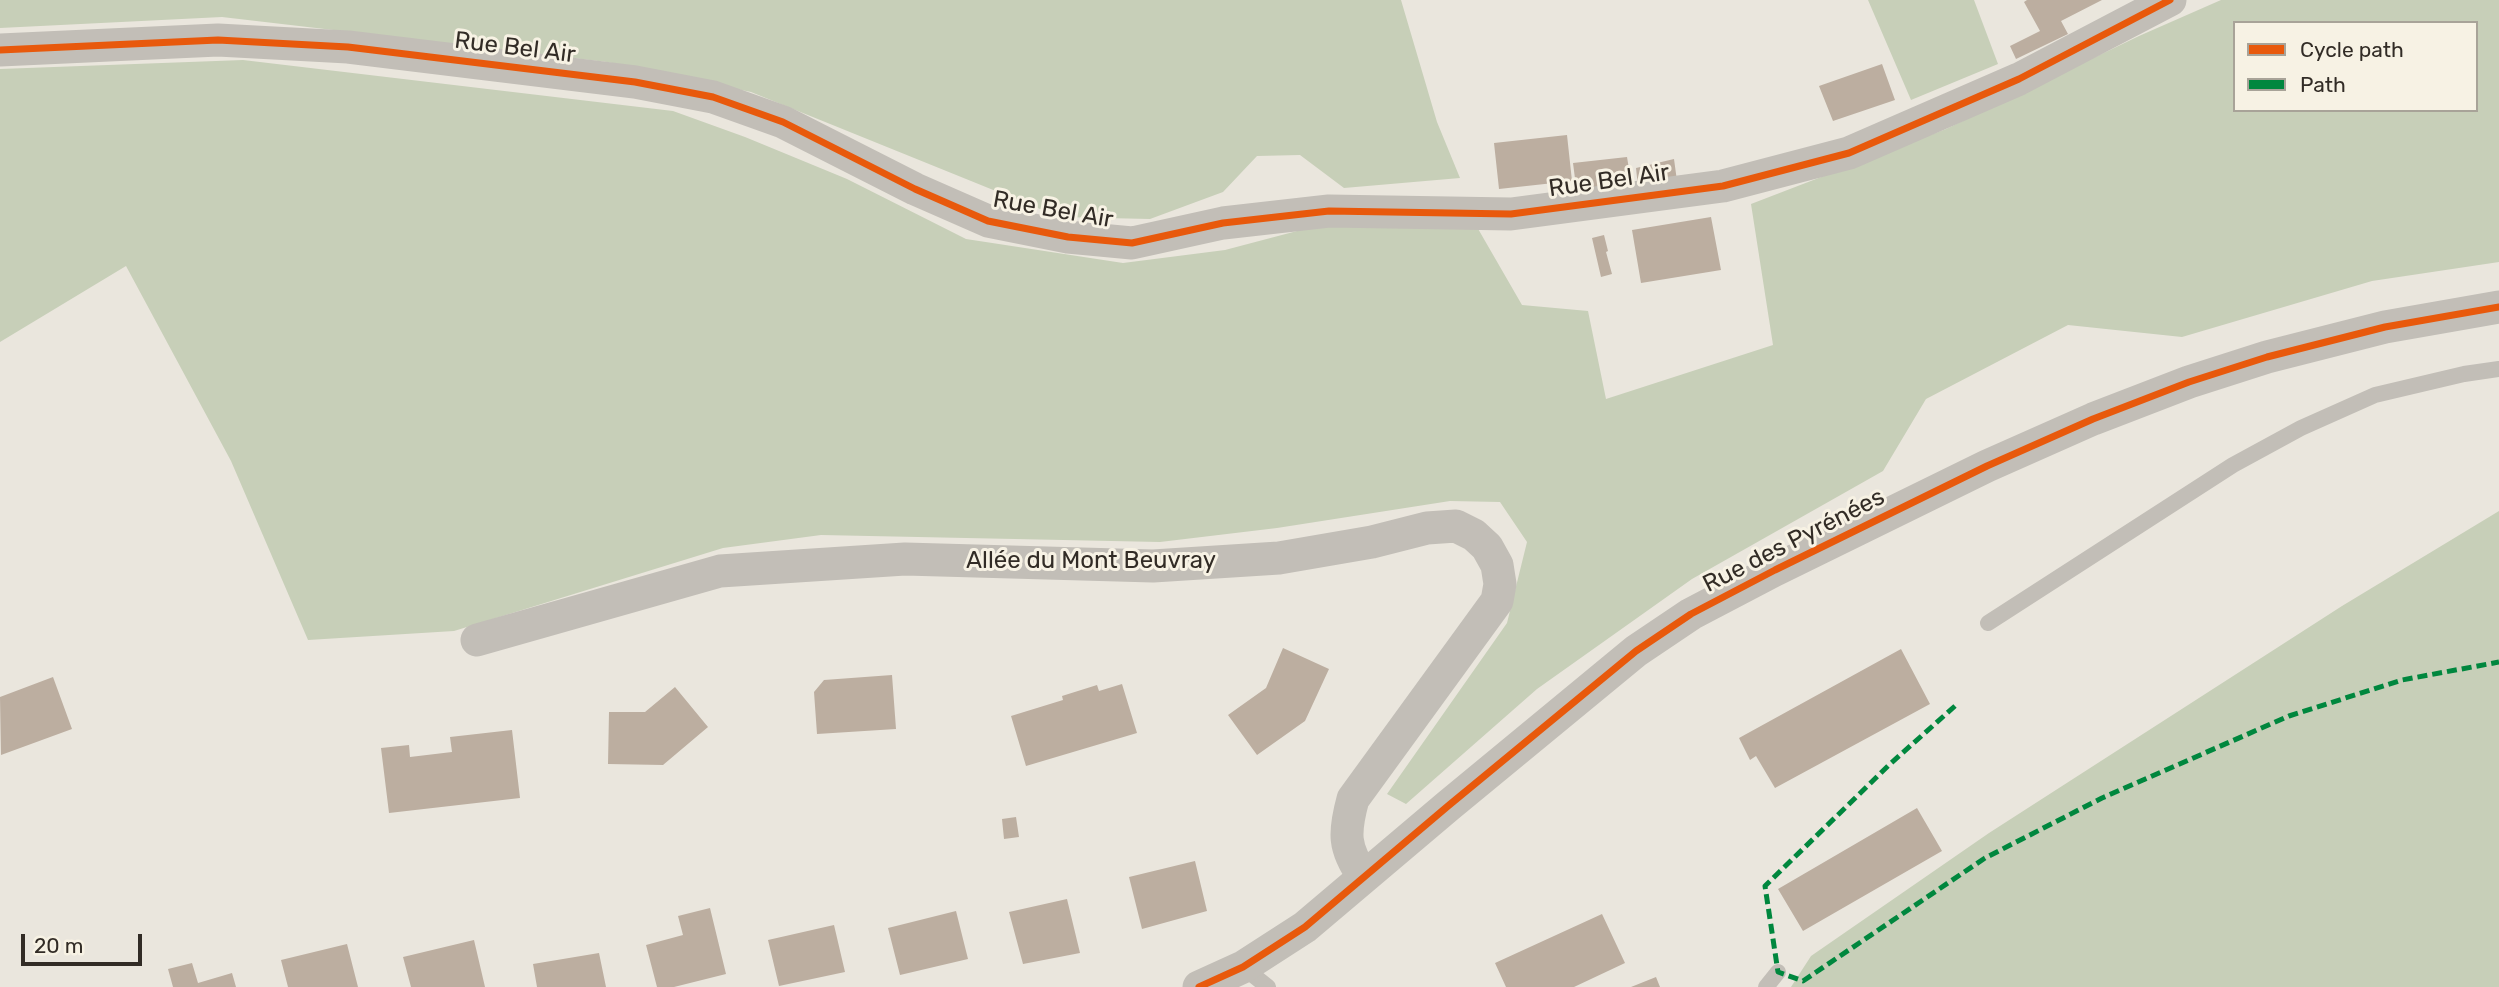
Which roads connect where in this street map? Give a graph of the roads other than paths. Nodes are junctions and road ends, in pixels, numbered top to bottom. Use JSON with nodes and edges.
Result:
{"nodes":[{"id":1,"x":2170,"y":0,"type":"edge"},
{"id":2,"x":0,"y":50,"type":"edge"},
{"id":3,"x":2499,"y":307,"type":"edge"},
{"id":4,"x":2499,"y":369,"type":"edge"},
{"id":5,"x":1988,"y":623,"type":"dead end"},
{"id":6,"x":477,"y":640,"type":"dead end"},
{"id":7,"x":1364,"y":877,"type":"junction"},
{"id":8,"x":1778,"y":972,"type":"dead end"},
{"id":9,"x":1255,"y":977,"type":"edge"},
{"id":10,"x":1199,"y":987,"type":"edge"},
{"id":11,"x":1766,"y":987,"type":"edge"}],
"edges":[{"from":1,"to":2,"type":"street","name":"Rue Bel Air"},
{"from":3,"to":7,"type":"street","name":"Rue des Pyrénées"},
{"from":4,"to":5,"type":"lane"},
{"from":6,"to":7,"type":"street","name":"Allée du Mont Beuvray"},
{"from":7,"to":9,"type":"street","name":"Rue des Pyrénées"},
{"from":8,"to":11,"type":"lane"},
{"from":9,"to":10,"type":"street","name":"Rue des Pyrénées"}]}
